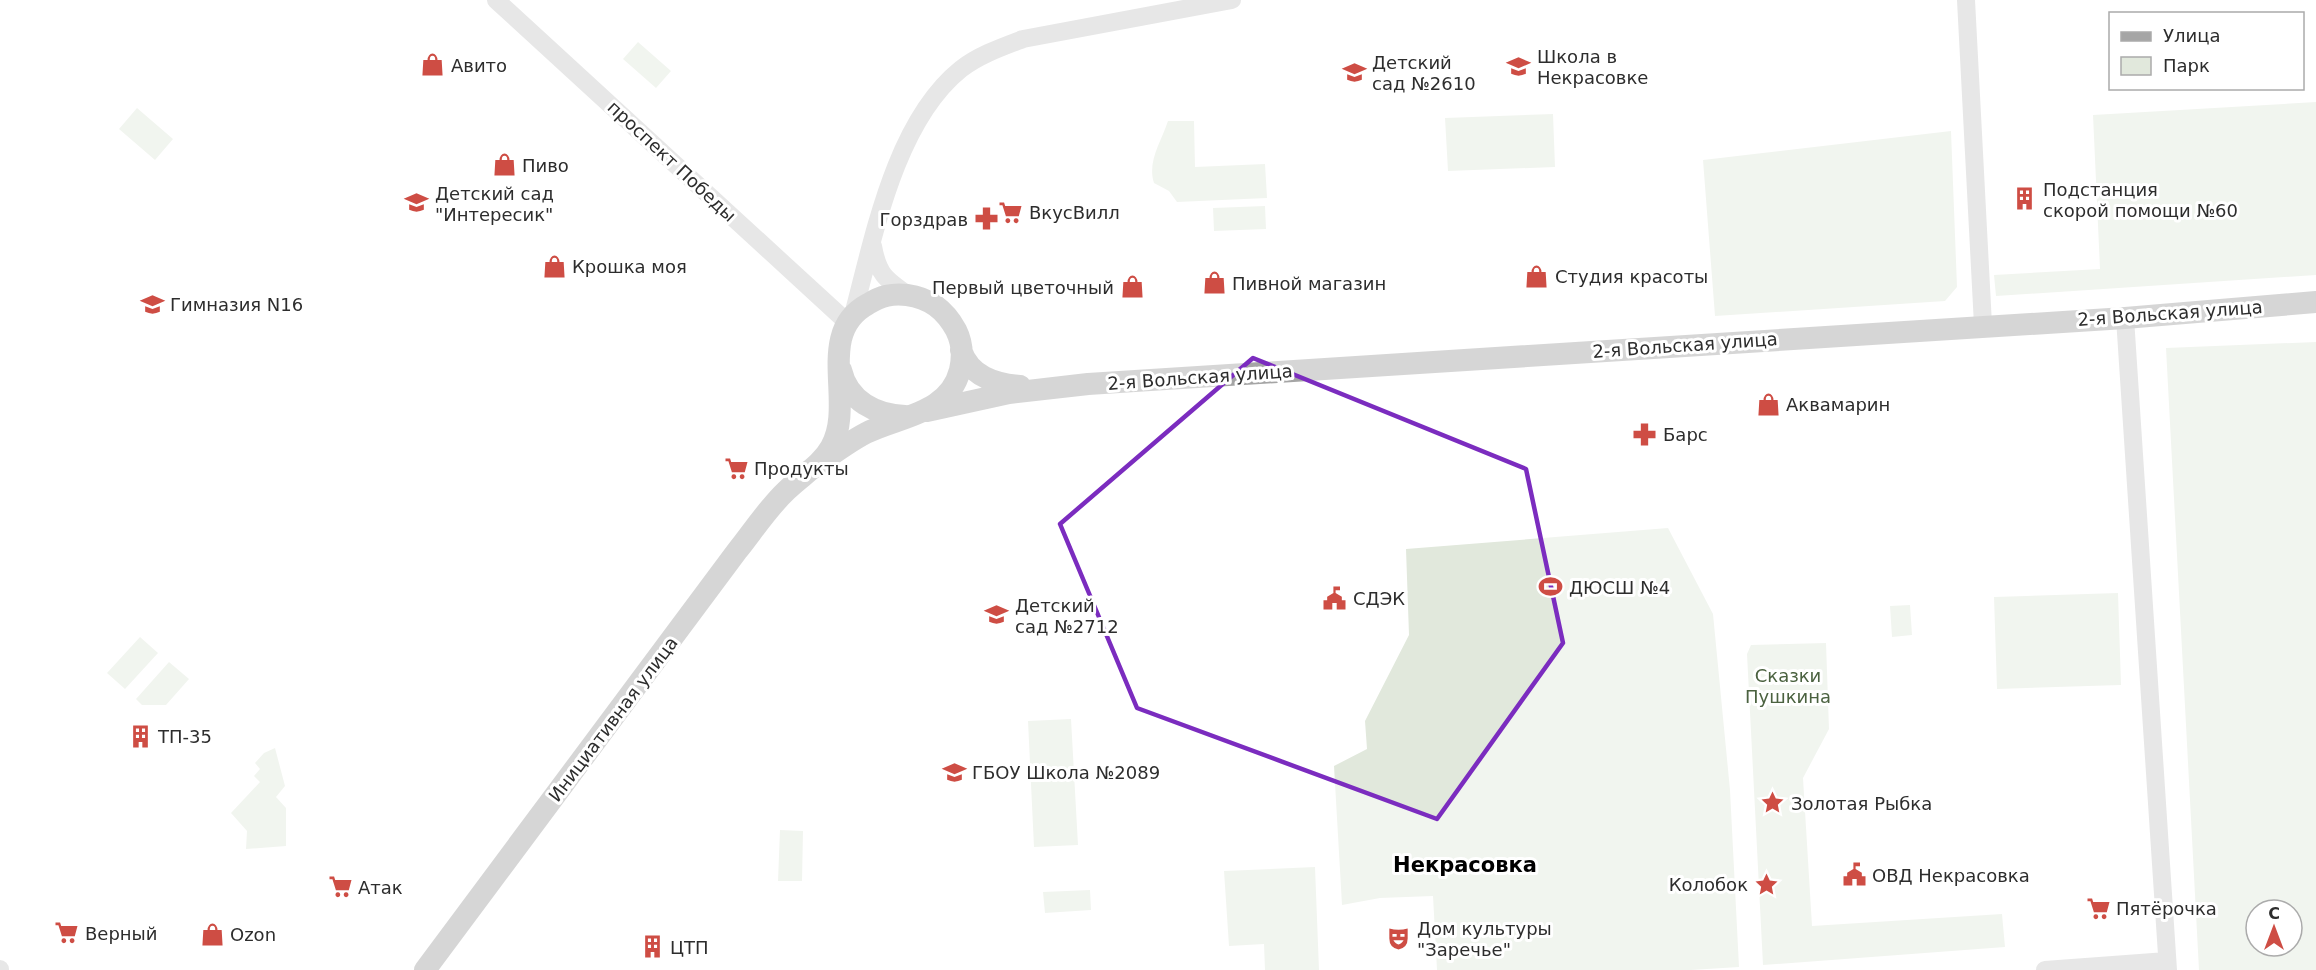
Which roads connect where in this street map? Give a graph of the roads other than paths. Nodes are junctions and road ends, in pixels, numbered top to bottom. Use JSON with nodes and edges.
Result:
{"nodes":[{"id":1,"x":496,"y":0,"type":"edge"},
{"id":2,"x":1232,"y":0,"type":"edge"},
{"id":3,"x":1966,"y":0,"type":"edge"},
{"id":4,"x":872,"y":245,"type":"junction"},
{"id":5,"x":908,"y":295,"type":"junction"},
{"id":6,"x":2316,"y":302,"type":"edge"},
{"id":7,"x":2125,"y":318,"type":"junction"},
{"id":8,"x":851,"y":319,"type":"junction"},
{"id":9,"x":1983,"y":326,"type":"junction"},
{"id":10,"x":961,"y":350,"type":"junction"},
{"id":11,"x":839,"y":358,"type":"junction"},
{"id":12,"x":1054,"y":387,"type":"junction"},
{"id":13,"x":919,"y":413,"type":"junction"},
{"id":14,"x":806,"y":473,"type":"junction"},
{"id":15,"x":2168,"y":966,"type":"edge"},
{"id":16,"x":425,"y":970,"type":"edge"},
{"id":17,"x":2045,"y":970,"type":"edge"}],
"edges":[{"from":1,"to":8,"type":"street","name":"проспект Победы"},
{"from":2,"to":4,"type":"street"},
{"from":3,"to":9,"type":"street"},
{"from":4,"to":5,"type":"street"},
{"from":4,"to":8,"type":"street"},
{"from":5,"to":8,"type":"main road"},
{"from":5,"to":10,"type":"main road"},
{"from":6,"to":7,"type":"main road","name":"2-я Вольская улица"},
{"from":7,"to":9,"type":"main road","name":"2-я Вольская улица"},
{"from":7,"to":15,"type":"street"},
{"from":8,"to":11,"type":"main road","name":"Инициативная улица"},
{"from":9,"to":12,"type":"main road","name":"2-я Вольская улица"},
{"from":10,"to":12,"type":"main road","name":"2-я Вольская улица"},
{"from":10,"to":13,"type":"main road","name":"Инициативная улица"},
{"from":11,"to":13,"type":"main road"},
{"from":11,"to":14,"type":"main road","name":"Инициативная улица"},
{"from":12,"to":13,"type":"main road","name":"2-я Вольская улица"},
{"from":13,"to":14,"type":"main road","name":"Инициативная улица"},
{"from":14,"to":16,"type":"main road","name":"Инициативная улица"},
{"from":15,"to":17,"type":"street"}]}
